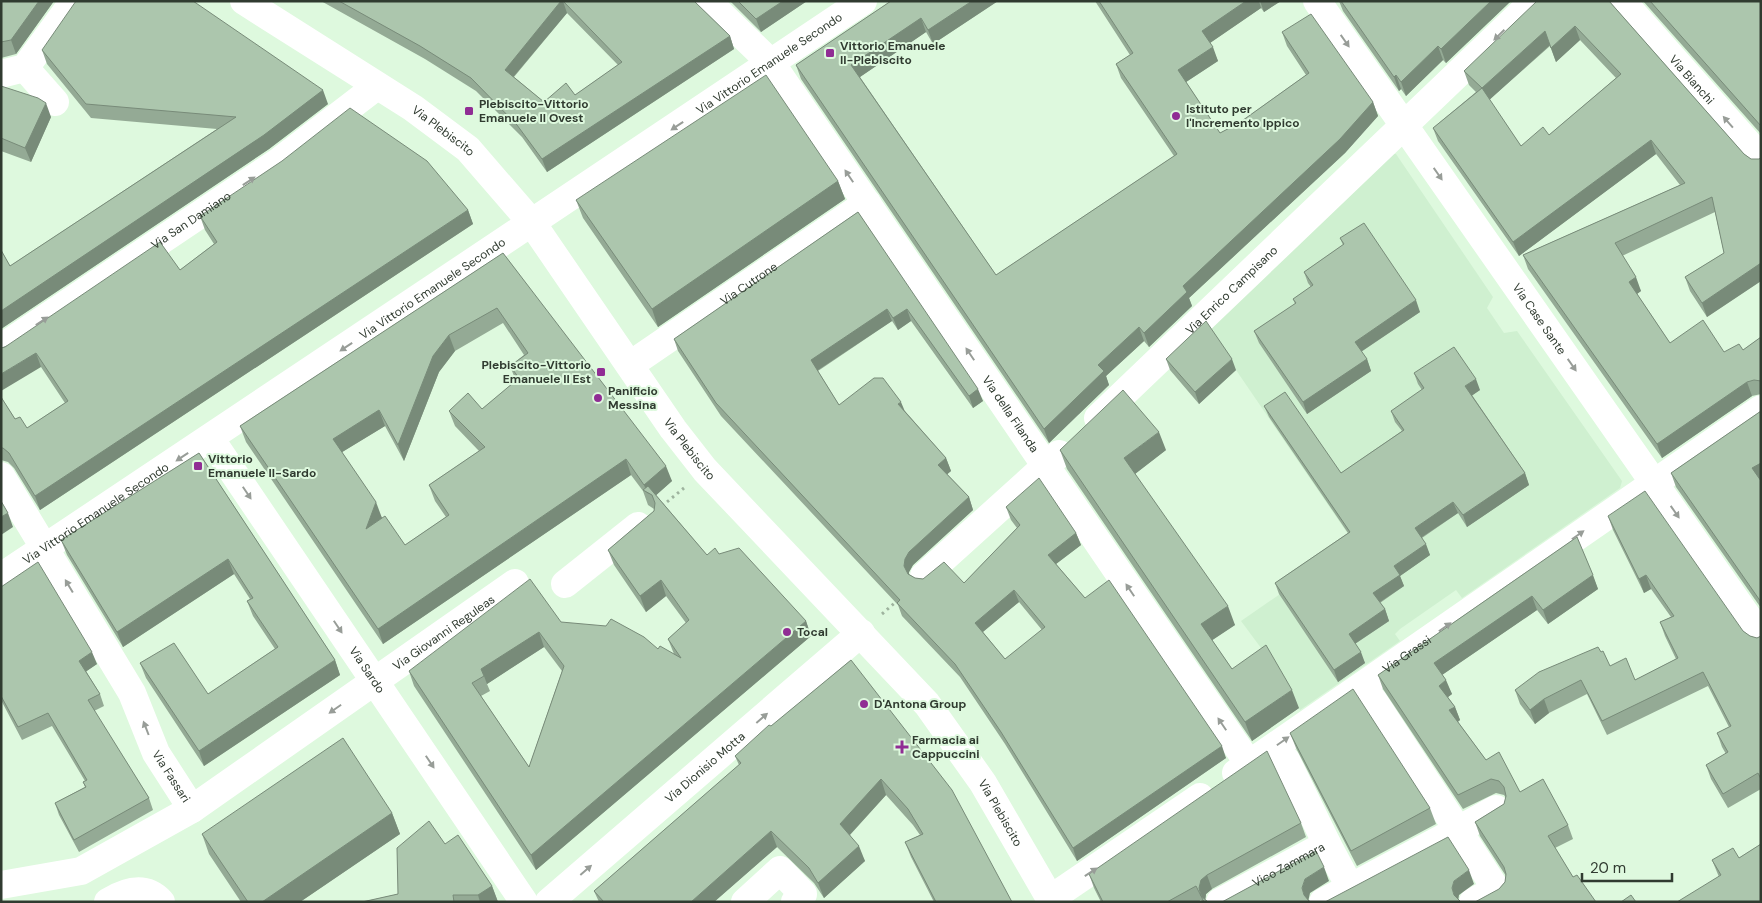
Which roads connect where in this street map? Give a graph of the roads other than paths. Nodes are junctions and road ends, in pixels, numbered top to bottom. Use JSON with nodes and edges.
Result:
{"nodes":[{"id":1,"x":74,"y":1,"type":"edge"},
{"id":2,"x":707,"y":1,"type":"edge"},
{"id":3,"x":863,"y":1,"type":"edge"},
{"id":4,"x":1317,"y":1,"type":"edge"},
{"id":5,"x":1534,"y":1,"type":"edge"},
{"id":6,"x":1622,"y":1,"type":"edge"},
{"id":7,"x":251,"y":3,"type":"edge"},
{"id":8,"x":771,"y":63,"type":"junction"},
{"id":9,"x":13,"y":71,"type":"edge"},
{"id":10,"x":377,"y":86,"type":"junction"},
{"id":11,"x":55,"y":102,"type":"dead end"},
{"id":12,"x":1404,"y":126,"type":"junction"},
{"id":13,"x":1761,"y":158,"type":"edge"},
{"id":14,"x":867,"y":203,"type":"junction"},
{"id":15,"x":532,"y":223,"type":"junction"},
{"id":16,"x":1,"y":348,"type":"edge"},
{"id":17,"x":630,"y":365,"type":"junction"},
{"id":18,"x":1761,"y":409,"type":"edge"},
{"id":19,"x":210,"y":438,"type":"junction"},
{"id":20,"x":1046,"y":466,"type":"junction"},
{"id":21,"x":1,"y":476,"type":"edge"},
{"id":22,"x":1654,"y":482,"type":"junction"},
{"id":23,"x":645,"y":520,"type":"edge"},
{"id":24,"x":46,"y":548,"type":"junction"},
{"id":25,"x":924,"y":576,"type":"edge"},
{"id":26,"x":1,"y":577,"type":"edge"},
{"id":27,"x":515,"y":583,"type":"dead end"},
{"id":28,"x":565,"y":584,"type":"dead end"},
{"id":29,"x":861,"y":633,"type":"junction"},
{"id":30,"x":1761,"y":636,"type":"edge"},
{"id":31,"x":375,"y":681,"type":"junction"},
{"id":32,"x":1373,"y":700,"type":"dead end"},
{"id":33,"x":1286,"y":760,"type":"dead end"},
{"id":34,"x":1249,"y":764,"type":"junction"},
{"id":35,"x":192,"y":809,"type":"junction"},
{"id":36,"x":1496,"y":809,"type":"edge"},
{"id":37,"x":1458,"y":830,"type":"junction"},
{"id":38,"x":1326,"y":844,"type":"junction"},
{"id":39,"x":1,"y":885,"type":"edge"},
{"id":40,"x":1350,"y":887,"type":"junction"},
{"id":41,"x":1051,"y":900,"type":"edge"},
{"id":42,"x":1480,"y":900,"type":"edge"},
{"id":43,"x":108,"y":902,"type":"edge"},
{"id":44,"x":161,"y":902,"type":"edge"},
{"id":45,"x":524,"y":902,"type":"edge"},
{"id":46,"x":548,"y":902,"type":"edge"},
{"id":47,"x":745,"y":902,"type":"edge"},
{"id":48,"x":795,"y":902,"type":"edge"},
{"id":49,"x":1220,"y":902,"type":"edge"},
{"id":50,"x":1323,"y":902,"type":"edge"}],
"edges":[{"from":1,"to":9,"type":"street"},
{"from":2,"to":8,"type":"street","name":"Via della Filanda"},
{"from":3,"to":8,"type":"street","name":"Via Vittorio Emanuele Secondo"},
{"from":4,"to":12,"type":"street","name":"Via Case Sante","one_way":true},
{"from":5,"to":12,"type":"street","name":"Via Enrico Campisano","one_way":true},
{"from":13,"to":6,"type":"street","name":"Via Bianchi","one_way":true},
{"from":7,"to":10,"type":"street","name":"Via Plebiscito"},
{"from":14,"to":8,"type":"street","name":"Via della Filanda","one_way":true},
{"from":8,"to":15,"type":"street","name":"Via Vittorio Emanuele Secondo","one_way":true},
{"from":9,"to":11,"type":"street"},
{"from":10,"to":15,"type":"street","name":"Via Plebiscito"},
{"from":16,"to":10,"type":"street","name":"Via San Damiano","one_way":true},
{"from":12,"to":20,"type":"street","name":"Via Enrico Campisano"},
{"from":12,"to":22,"type":"street","name":"Via Case Sante","one_way":true},
{"from":14,"to":17,"type":"street","name":"Via Cutrone"},
{"from":20,"to":14,"type":"street","name":"Via della Filanda","one_way":true},
{"from":15,"to":17,"type":"street","name":"Via Plebiscito"},
{"from":15,"to":19,"type":"street","name":"Via Vittorio Emanuele Secondo","one_way":true},
{"from":17,"to":29,"type":"street","name":"Via Plebiscito"},
{"from":18,"to":22,"type":"street","name":"Via Grassi"},
{"from":19,"to":24,"type":"street","name":"Via Vittorio Emanuele Secondo","one_way":true},
{"from":19,"to":31,"type":"street","name":"Via Sardo","one_way":true},
{"from":20,"to":25,"type":"street","name":"Via Enrico Campisano"},
{"from":34,"to":20,"type":"street","name":"Via della Filanda","one_way":true},
{"from":21,"to":24,"type":"street","name":"Via Fassari"},
{"from":22,"to":30,"type":"street","name":"Via Case Sante","one_way":true},
{"from":34,"to":22,"type":"street","name":"Via Grassi","one_way":true},
{"from":23,"to":28,"type":"street"},
{"from":24,"to":26,"type":"street","name":"Via Vittorio Emanuele Secondo"},
{"from":35,"to":24,"type":"street","name":"Via Fassari","one_way":true},
{"from":27,"to":31,"type":"street","name":"Via Giovanni Reguleas"},
{"from":29,"to":41,"type":"street","name":"Via Plebiscito"},
{"from":46,"to":29,"type":"street","name":"Via Dionisio Motta","one_way":true},
{"from":31,"to":35,"type":"street","name":"Via Fassari","one_way":true},
{"from":31,"to":45,"type":"street","name":"Via Sardo","one_way":true},
{"from":32,"to":37,"type":"street"},
{"from":33,"to":38,"type":"street","name":"Vico Zammara"},
{"from":41,"to":34,"type":"street","name":"Via Grassi","one_way":true},
{"from":35,"to":39,"type":"street"},
{"from":36,"to":37,"type":"street"},
{"from":37,"to":40,"type":"street"},
{"from":37,"to":42,"type":"street"},
{"from":38,"to":40,"type":"street"},
{"from":38,"to":49,"type":"street","name":"Vico Zammara"},
{"from":40,"to":50,"type":"street"},
{"from":43,"to":44,"type":"street"},
{"from":47,"to":48,"type":"street"}]}
